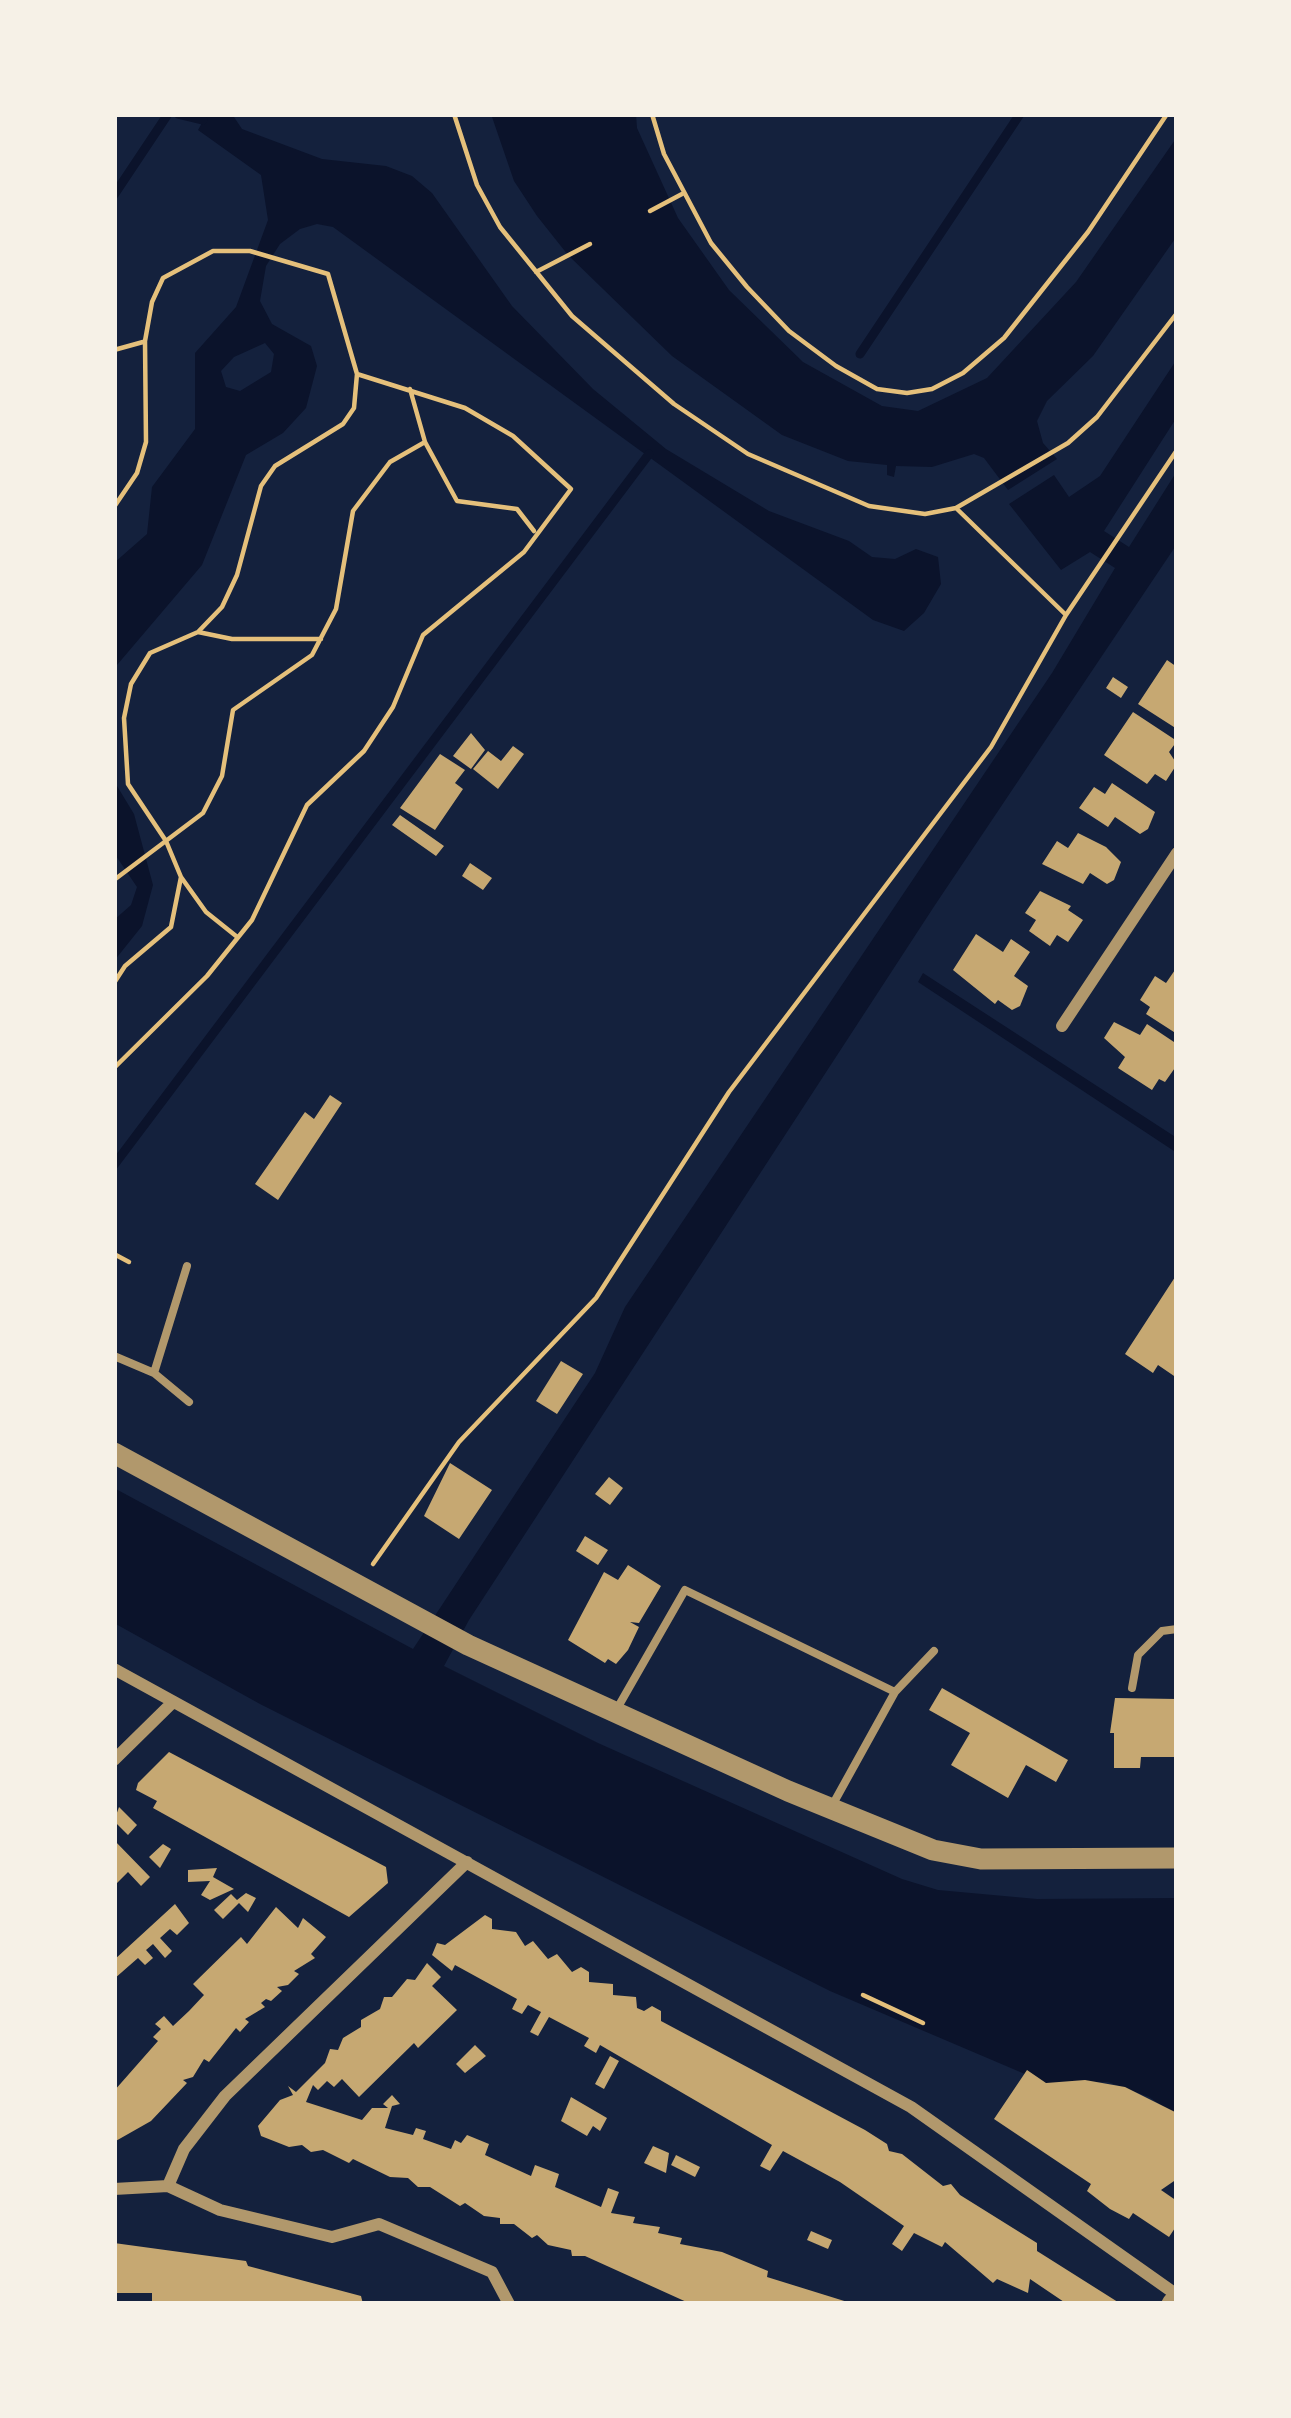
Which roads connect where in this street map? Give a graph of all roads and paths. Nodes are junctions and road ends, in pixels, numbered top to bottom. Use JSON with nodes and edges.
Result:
{"nodes":[{"id":1,"x":454,"y":114,"type":"edge"},
{"id":2,"x":652,"y":114,"type":"edge"},
{"id":3,"x":1168,"y":114,"type":"edge"},
{"id":4,"x":684,"y":193,"type":"junction"},
{"id":5,"x":650,"y":212,"type":"dead end"},
{"id":6,"x":590,"y":244,"type":"dead end"},
{"id":7,"x":535,"y":273,"type":"junction"},
{"id":8,"x":1177,"y":313,"type":"edge"},
{"id":9,"x":145,"y":341,"type":"junction"},
{"id":10,"x":114,"y":350,"type":"edge"},
{"id":11,"x":357,"y":374,"type":"junction"},
{"id":12,"x":410,"y":389,"type":"junction"},
{"id":13,"x":425,"y":442,"type":"junction"},
{"id":14,"x":1177,"y":450,"type":"edge"},
{"id":15,"x":114,"y":507,"type":"edge"},
{"id":16,"x":956,"y":508,"type":"junction"},
{"id":17,"x":535,"y":532,"type":"junction"},
{"id":18,"x":1066,"y":615,"type":"junction"},
{"id":19,"x":198,"y":632,"type":"junction"},
{"id":20,"x":321,"y":639,"type":"junction"},
{"id":21,"x":166,"y":841,"type":"junction"},
{"id":22,"x":1177,"y":853,"type":"edge"},
{"id":23,"x":181,"y":877,"type":"junction"},
{"id":24,"x":114,"y":880,"type":"edge"},
{"id":25,"x":236,"y":936,"type":"junction"},
{"id":26,"x":114,"y":983,"type":"edge"},
{"id":27,"x":1062,"y":1026,"type":"dead end"},
{"id":28,"x":114,"y":1068,"type":"edge"},
{"id":29,"x":114,"y":1254,"type":"edge"},
{"id":30,"x":128,"y":1262,"type":"dead end"},
{"id":31,"x":187,"y":1266,"type":"dead end"},
{"id":32,"x":114,"y":1356,"type":"edge"},
{"id":33,"x":154,"y":1372,"type":"junction"},
{"id":34,"x":189,"y":1402,"type":"dead end"},
{"id":35,"x":114,"y":1453,"type":"edge"},
{"id":36,"x":357,"y":1587,"type":"junction"},
{"id":37,"x":1177,"y":1629,"type":"edge"},
{"id":38,"x":934,"y":1652,"type":"dead end"},
{"id":39,"x":114,"y":1669,"type":"edge"},
{"id":40,"x":1132,"y":1688,"type":"dead end"},
{"id":41,"x":895,"y":1692,"type":"junction"},
{"id":42,"x":173,"y":1702,"type":"junction"},
{"id":43,"x":614,"y":1714,"type":"junction"},
{"id":44,"x":114,"y":1760,"type":"edge"},
{"id":45,"x":830,"y":1809,"type":"junction"},
{"id":46,"x":1177,"y":1845,"type":"edge"},
{"id":47,"x":1151,"y":1856,"type":"junction"},
{"id":48,"x":1177,"y":1858,"type":"edge"},
{"id":49,"x":467,"y":1862,"type":"junction"},
{"id":50,"x":863,"y":1995,"type":"dead end"},
{"id":51,"x":922,"y":2023,"type":"dead end"},
{"id":52,"x":168,"y":2186,"type":"junction"},
{"id":53,"x":114,"y":2189,"type":"edge"},
{"id":54,"x":1175,"y":2299,"type":"edge"},
{"id":55,"x":509,"y":2304,"type":"edge"}],
"edges":[{"from":1,"to":7,"type":"path"},
{"from":2,"to":4,"type":"path"},
{"from":3,"to":4,"type":"path"},
{"from":4,"to":5,"type":"path"},
{"from":6,"to":7,"type":"path"},
{"from":7,"to":16,"type":"path"},
{"from":8,"to":16,"type":"path"},
{"from":9,"to":10,"type":"path"},
{"from":9,"to":11,"type":"path"},
{"from":9,"to":15,"type":"path"},
{"from":11,"to":12,"type":"path"},
{"from":11,"to":19,"type":"path"},
{"from":12,"to":13,"type":"path"},
{"from":12,"to":17,"type":"path"},
{"from":13,"to":17,"type":"path"},
{"from":13,"to":20,"type":"path"},
{"from":14,"to":18,"type":"path"},
{"from":16,"to":18,"type":"path"},
{"from":17,"to":25,"type":"path"},
{"from":18,"to":36,"type":"path"},
{"from":19,"to":20,"type":"path"},
{"from":19,"to":21,"type":"path"},
{"from":20,"to":21,"type":"path"},
{"from":21,"to":23,"type":"path"},
{"from":21,"to":24,"type":"path"},
{"from":22,"to":27,"type":"street"},
{"from":23,"to":25,"type":"path"},
{"from":23,"to":26,"type":"path"},
{"from":25,"to":28,"type":"path"},
{"from":29,"to":30,"type":"path"},
{"from":31,"to":33,"type":"lane"},
{"from":32,"to":33,"type":"lane"},
{"from":33,"to":34,"type":"lane"},
{"from":35,"to":36,"type":"street"},
{"from":36,"to":43,"type":"street"},
{"from":37,"to":40,"type":"lane"},
{"from":38,"to":41,"type":"lane"},
{"from":39,"to":42,"type":"street"},
{"from":41,"to":43,"type":"lane"},
{"from":41,"to":45,"type":"lane"},
{"from":42,"to":44,"type":"street"},
{"from":42,"to":49,"type":"street"},
{"from":43,"to":45,"type":"street"},
{"from":45,"to":47,"type":"street"},
{"from":46,"to":47,"type":"street"},
{"from":47,"to":48,"type":"street"},
{"from":49,"to":52,"type":"street"},
{"from":49,"to":54,"type":"street"},
{"from":50,"to":51,"type":"path"},
{"from":52,"to":53,"type":"street"},
{"from":52,"to":55,"type":"street"}]}
